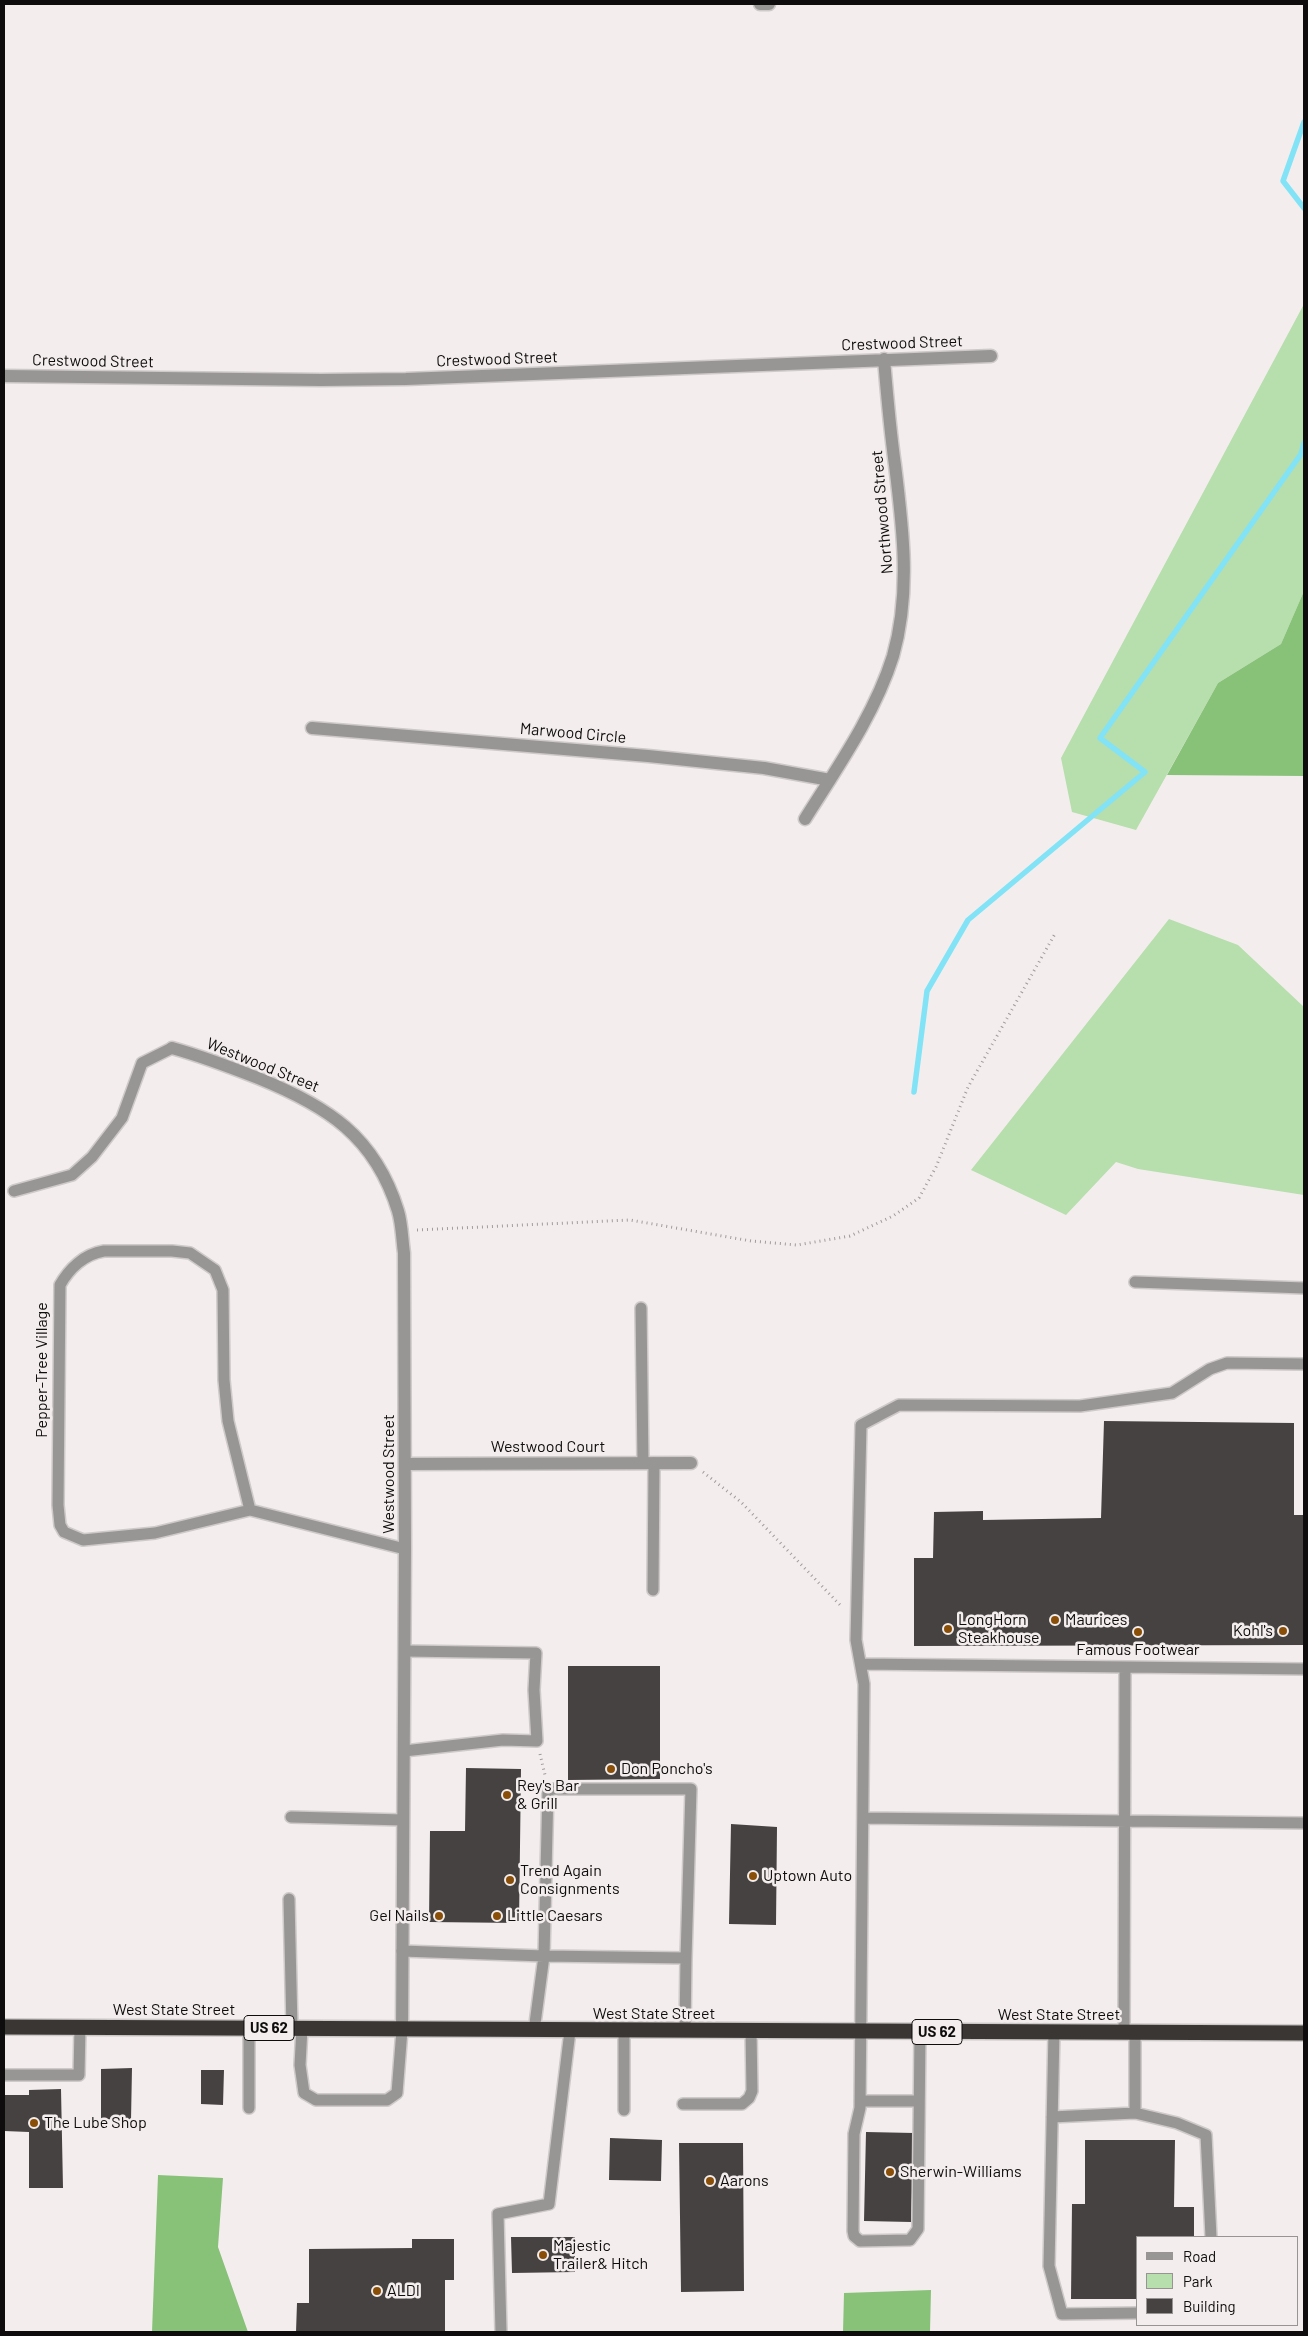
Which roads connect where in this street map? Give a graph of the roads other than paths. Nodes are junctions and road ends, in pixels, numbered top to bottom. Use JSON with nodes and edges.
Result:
{"nodes":[{"id":1,"x":760,"y":4,"type":"edge"},
{"id":2,"x":769,"y":4,"type":"edge"},
{"id":3,"x":991,"y":356,"type":"dead end"},
{"id":4,"x":884,"y":359,"type":"junction"},
{"id":5,"x":4,"y":376,"type":"edge"},
{"id":6,"x":312,"y":728,"type":"dead end"},
{"id":7,"x":830,"y":780,"type":"junction"},
{"id":8,"x":805,"y":819,"type":"dead end"},
{"id":9,"x":172,"y":1048,"type":"joint"},
{"id":10,"x":14,"y":1191,"type":"dead end"},
{"id":11,"x":1135,"y":1282,"type":"dead end"},
{"id":12,"x":1304,"y":1288,"type":"edge"},
{"id":13,"x":641,"y":1308,"type":"dead end"},
{"id":14,"x":1304,"y":1364,"type":"edge"},
{"id":15,"x":691,"y":1462,"type":"road end"},
{"id":16,"x":648,"y":1463,"type":"junction"},
{"id":17,"x":405,"y":1464,"type":"junction"},
{"id":18,"x":250,"y":1510,"type":"junction"},
{"id":19,"x":405,"y":1549,"type":"junction"},
{"id":20,"x":653,"y":1590,"type":"dead end"},
{"id":21,"x":404,"y":1651,"type":"junction"},
{"id":22,"x":860,"y":1664,"type":"junction"},
{"id":23,"x":1125,"y":1667,"type":"junction"},
{"id":24,"x":1304,"y":1669,"type":"edge"},
{"id":25,"x":404,"y":1751,"type":"junction"},
{"id":26,"x":291,"y":1817,"type":"dead end"},
{"id":27,"x":863,"y":1818,"type":"junction"},
{"id":28,"x":403,"y":1820,"type":"junction"},
{"id":29,"x":1124,"y":1820,"type":"junction"},
{"id":30,"x":1304,"y":1823,"type":"edge"},
{"id":31,"x":289,"y":1898,"type":"dead end"},
{"id":32,"x":402,"y":1951,"type":"junction"},
{"id":33,"x":544,"y":1956,"type":"junction"},
{"id":34,"x":686,"y":1958,"type":"junction"},
{"id":35,"x":4,"y":2027,"type":"edge"},
{"id":36,"x":80,"y":2027,"type":"junction"},
{"id":37,"x":249,"y":2028,"type":"junction"},
{"id":38,"x":297,"y":2028,"type":"junction"},
{"id":39,"x":402,"y":2030,"type":"junction"},
{"id":40,"x":534,"y":2031,"type":"junction"},
{"id":41,"x":570,"y":2031,"type":"junction"},
{"id":42,"x":624,"y":2031,"type":"junction"},
{"id":43,"x":685,"y":2031,"type":"junction"},
{"id":44,"x":751,"y":2031,"type":"junction"},
{"id":45,"x":860,"y":2032,"type":"junction"},
{"id":46,"x":920,"y":2032,"type":"junction"},
{"id":47,"x":1054,"y":2032,"type":"junction"},
{"id":48,"x":1129,"y":2033,"type":"junction"},
{"id":49,"x":1304,"y":2033,"type":"edge"},
{"id":50,"x":4,"y":2076,"type":"edge"},
{"id":51,"x":860,"y":2101,"type":"junction"},
{"id":52,"x":919,"y":2101,"type":"junction"},
{"id":53,"x":683,"y":2104,"type":"dead end"},
{"id":54,"x":249,"y":2108,"type":"dead end"},
{"id":55,"x":624,"y":2110,"type":"dead end"},
{"id":56,"x":1135,"y":2113,"type":"junction"},
{"id":57,"x":1052,"y":2117,"type":"junction"},
{"id":58,"x":1211,"y":2236,"type":"edge"},
{"id":59,"x":1136,"y":2313,"type":"edge"},
{"id":60,"x":501,"y":2332,"type":"edge"}],
"edges":[{"from":1,"to":2,"type":"street"},
{"from":3,"to":4,"type":"street","name":"Crestwood Street"},
{"from":4,"to":5,"type":"street","name":"Crestwood Street"},
{"from":4,"to":7,"type":"street","name":"Northwood Street"},
{"from":6,"to":7,"type":"street","name":"Marwood Circle"},
{"from":7,"to":8,"type":"street","name":"Northwood Street"},
{"from":9,"to":10,"type":"lane"},
{"from":9,"to":17,"type":"street","name":"Westwood Street"},
{"from":11,"to":12,"type":"lane"},
{"from":13,"to":16,"type":"lane"},
{"from":14,"to":22,"type":"lane"},
{"from":15,"to":16,"type":"street","name":"Westwood Court"},
{"from":16,"to":17,"type":"street","name":"Westwood Court"},
{"from":16,"to":20,"type":"lane"},
{"from":17,"to":19,"type":"street","name":"Westwood Street"},
{"from":18,"to":18,"type":"lane","name":"Pepper-Tree Village"},
{"from":18,"to":19,"type":"lane","name":"Pepper-Tree Village"},
{"from":19,"to":21,"type":"street","name":"Westwood Street"},
{"from":21,"to":25,"type":"street","name":"Westwood Street"},
{"from":21,"to":25,"type":"lane"},
{"from":22,"to":23,"type":"lane"},
{"from":22,"to":27,"type":"lane"},
{"from":23,"to":24,"type":"lane"},
{"from":23,"to":29,"type":"lane"},
{"from":25,"to":28,"type":"street","name":"Westwood Street"},
{"from":26,"to":28,"type":"lane"},
{"from":27,"to":29,"type":"lane"},
{"from":27,"to":45,"type":"lane"},
{"from":28,"to":32,"type":"street","name":"Westwood Street"},
{"from":29,"to":30,"type":"lane"},
{"from":29,"to":48,"type":"lane"},
{"from":31,"to":38,"type":"lane"},
{"from":32,"to":33,"type":"lane"},
{"from":32,"to":39,"type":"street","name":"Westwood Street"},
{"from":33,"to":34,"type":"lane"},
{"from":33,"to":34,"type":"lane"},
{"from":33,"to":40,"type":"lane"},
{"from":34,"to":43,"type":"lane"},
{"from":35,"to":36,"type":"highway","name":"West State Street","number":"US 62"},
{"from":36,"to":37,"type":"highway","name":"West State Street","number":"US 62"},
{"from":36,"to":50,"type":"lane"},
{"from":37,"to":38,"type":"highway","name":"West State Street","number":"US 62"},
{"from":37,"to":54,"type":"lane"},
{"from":38,"to":39,"type":"highway","name":"West State Street","number":"US 62"},
{"from":38,"to":39,"type":"lane"},
{"from":39,"to":40,"type":"highway","name":"West State Street","number":"US 62"},
{"from":40,"to":41,"type":"highway","name":"West State Street","number":"US 62"},
{"from":41,"to":42,"type":"highway","name":"West State Street","number":"US 62"},
{"from":41,"to":60,"type":"lane"},
{"from":42,"to":43,"type":"highway","name":"West State Street","number":"US 62"},
{"from":42,"to":55,"type":"lane"},
{"from":43,"to":44,"type":"highway","name":"West State Street","number":"US 62"},
{"from":44,"to":45,"type":"highway","name":"West State Street","number":"US 62"},
{"from":44,"to":53,"type":"lane"},
{"from":45,"to":46,"type":"highway","name":"West State Street","number":"US 62"},
{"from":45,"to":51,"type":"lane"},
{"from":46,"to":47,"type":"highway","name":"West State Street","number":"US 62"},
{"from":46,"to":52,"type":"lane"},
{"from":47,"to":48,"type":"highway","name":"West State Street","number":"US 62"},
{"from":47,"to":57,"type":"lane"},
{"from":48,"to":49,"type":"highway","name":"West State Street","number":"US 62"},
{"from":48,"to":56,"type":"lane"},
{"from":51,"to":52,"type":"lane"},
{"from":51,"to":52,"type":"lane"},
{"from":56,"to":57,"type":"lane"},
{"from":56,"to":58,"type":"lane"},
{"from":57,"to":59,"type":"lane"}]}
